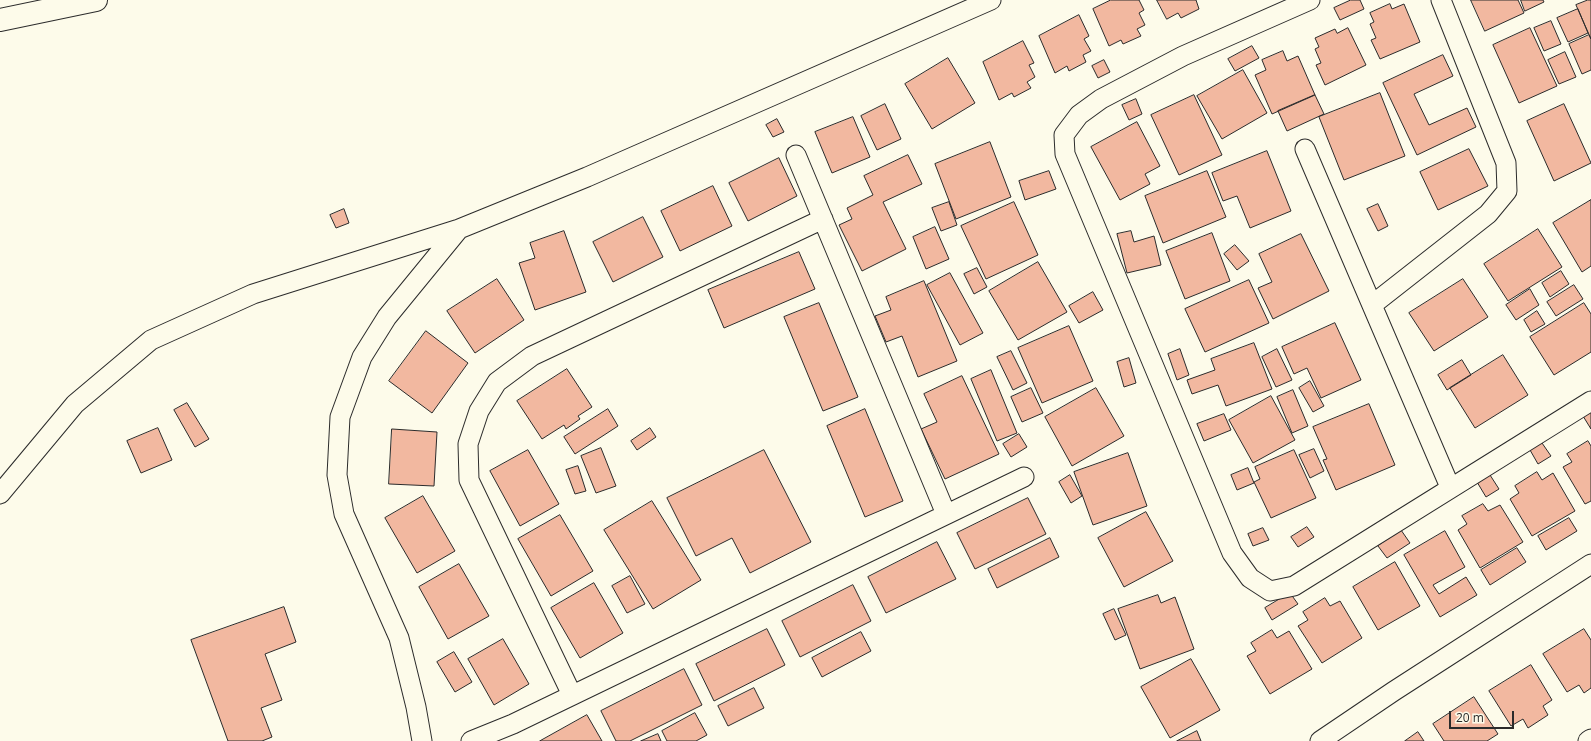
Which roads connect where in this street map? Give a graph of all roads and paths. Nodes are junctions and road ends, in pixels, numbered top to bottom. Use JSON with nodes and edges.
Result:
{"nodes":[{"id":1,"x":96,"y":0,"type":"edge"},
{"id":2,"x":991,"y":0,"type":"edge"},
{"id":3,"x":1310,"y":0,"type":"edge"},
{"id":4,"x":1441,"y":0,"type":"edge"},
{"id":5,"x":0,"y":20,"type":"edge"},
{"id":6,"x":1305,"y":149,"type":"dead end"},
{"id":7,"x":796,"y":155,"type":"dead end"},
{"id":8,"x":823,"y":219,"type":"junction"},
{"id":9,"x":460,"y":229,"type":"junction"},
{"id":10,"x":1372,"y":305,"type":"junction"},
{"id":11,"x":1591,"y":401,"type":"edge"},
{"id":12,"x":1024,"y":477,"type":"dead end"},
{"id":13,"x":1450,"y":488,"type":"junction"},
{"id":14,"x":0,"y":494,"type":"edge"},
{"id":15,"x":946,"y":514,"type":"junction"},
{"id":16,"x":1591,"y":564,"type":"edge"},
{"id":17,"x":572,"y":695,"type":"junction"},
{"id":18,"x":422,"y":741,"type":"edge"},
{"id":19,"x":471,"y":741,"type":"edge"},
{"id":20,"x":1320,"y":741,"type":"edge"}],
"edges":[{"from":1,"to":5,"type":"main road"},
{"from":2,"to":9,"type":"street"},
{"from":3,"to":13,"type":"street"},
{"from":4,"to":10,"type":"street"},
{"from":6,"to":10,"type":"street"},
{"from":7,"to":8,"type":"street"},
{"from":8,"to":15,"type":"street"},
{"from":8,"to":17,"type":"street"},
{"from":9,"to":14,"type":"street"},
{"from":9,"to":18,"type":"street"},
{"from":10,"to":13,"type":"street"},
{"from":11,"to":13,"type":"street"},
{"from":12,"to":15,"type":"street"},
{"from":15,"to":17,"type":"street"},
{"from":16,"to":20,"type":"street"},
{"from":17,"to":19,"type":"street"}]}
